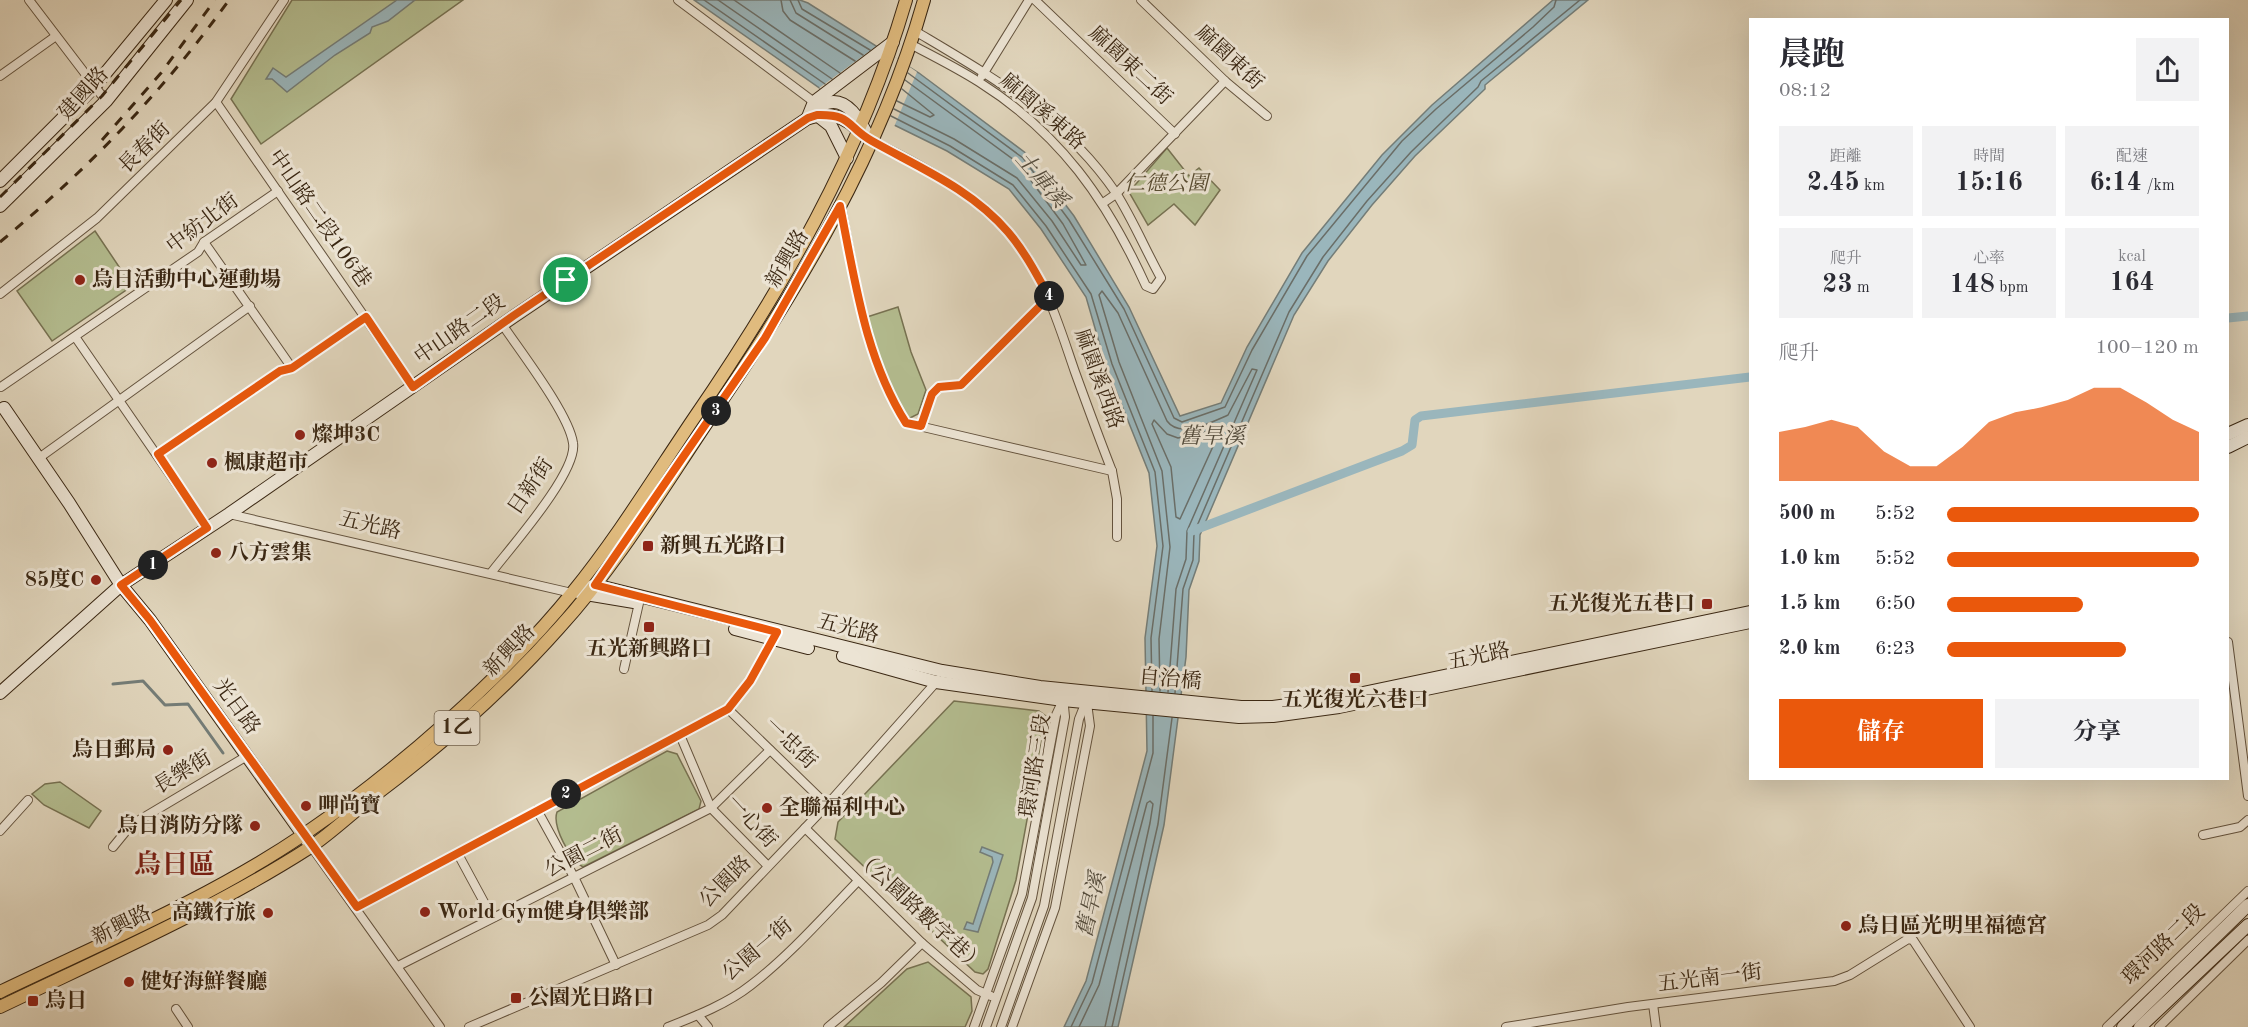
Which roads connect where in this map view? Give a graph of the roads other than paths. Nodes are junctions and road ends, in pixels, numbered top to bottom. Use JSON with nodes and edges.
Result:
{"nodes":[{"id":1,"x":29,"y":0,"type":"edge"},
{"id":2,"x":166,"y":0,"type":"edge"},
{"id":3,"x":187,"y":0,"type":"edge"},
{"id":4,"x":284,"y":0,"type":"edge"},
{"id":5,"x":678,"y":0,"type":"edge"},
{"id":6,"x":906,"y":0,"type":"edge"},
{"id":7,"x":924,"y":0,"type":"edge"},
{"id":8,"x":1029,"y":0,"type":"edge"},
{"id":9,"x":1035,"y":0,"type":"edge"},
{"id":10,"x":1141,"y":0,"type":"edge"},
{"id":11,"x":56,"y":36,"type":"junction"},
{"id":12,"x":913,"y":38,"type":"junction"},
{"id":13,"x":888,"y":48,"type":"junction"},
{"id":14,"x":985,"y":72,"type":"junction"},
{"id":15,"x":0,"y":76,"type":"edge"},
{"id":16,"x":1225,"y":81,"type":"junction"},
{"id":17,"x":978,"y":82,"type":"junction"},
{"id":18,"x":94,"y":87,"type":"junction"},
{"id":19,"x":106,"y":101,"type":"junction"},
{"id":20,"x":216,"y":102,"type":"junction"},
{"id":21,"x":814,"y":102,"type":"junction"},
{"id":22,"x":1267,"y":116,"type":"dead end"},
{"id":23,"x":813,"y":117,"type":"junction"},
{"id":24,"x":860,"y":123,"type":"junction"},
{"id":25,"x":1175,"y":134,"type":"junction"},
{"id":26,"x":870,"y":140,"type":"junction"},
{"id":27,"x":847,"y":158,"type":"junction"},
{"id":28,"x":0,"y":181,"type":"edge"},
{"id":29,"x":278,"y":191,"type":"junction"},
{"id":30,"x":1116,"y":194,"type":"junction"},
{"id":31,"x":1102,"y":203,"type":"junction"},
{"id":32,"x":0,"y":206,"type":"edge"},
{"id":33,"x":840,"y":206,"type":"junction"},
{"id":34,"x":204,"y":242,"type":"junction"},
{"id":35,"x":0,"y":294,"type":"edge"},
{"id":36,"x":1049,"y":297,"type":"junction"},
{"id":37,"x":250,"y":306,"type":"junction"},
{"id":38,"x":366,"y":317,"type":"junction"},
{"id":39,"x":502,"y":324,"type":"junction"},
{"id":40,"x":76,"y":338,"type":"junction"},
{"id":41,"x":292,"y":368,"type":"junction"},
{"id":42,"x":0,"y":387,"type":"edge"},
{"id":43,"x":413,"y":387,"type":"junction"},
{"id":44,"x":120,"y":399,"type":"junction"},
{"id":45,"x":4,"y":408,"type":"dead end"},
{"id":46,"x":2248,"y":425,"type":"edge"},
{"id":47,"x":921,"y":426,"type":"junction"},
{"id":48,"x":2229,"y":434,"type":"edge"},
{"id":49,"x":2248,"y":437,"type":"edge"},
{"id":50,"x":2229,"y":446,"type":"edge"},
{"id":51,"x":158,"y":454,"type":"junction"},
{"id":52,"x":39,"y":458,"type":"junction"},
{"id":53,"x":1112,"y":471,"type":"junction"},
{"id":54,"x":230,"y":514,"type":"junction"},
{"id":55,"x":207,"y":528,"type":"junction"},
{"id":56,"x":1117,"y":537,"type":"dead end"},
{"id":57,"x":491,"y":573,"type":"junction"},
{"id":58,"x":121,"y":585,"type":"junction"},
{"id":59,"x":592,"y":589,"type":"junction"},
{"id":60,"x":572,"y":593,"type":"junction"},
{"id":61,"x":639,"y":603,"type":"junction"},
{"id":62,"x":1749,"y":612,"type":"edge"},
{"id":63,"x":1749,"y":622,"type":"edge"},
{"id":64,"x":775,"y":635,"type":"junction"},
{"id":65,"x":2229,"y":650,"type":"edge"},
{"id":66,"x":624,"y":669,"type":"dead end"},
{"id":67,"x":939,"y":677,"type":"junction"},
{"id":68,"x":0,"y":693,"type":"edge"},
{"id":69,"x":1064,"y":695,"type":"junction"},
{"id":70,"x":1088,"y":697,"type":"junction"},
{"id":71,"x":1119,"y":700,"type":"joint"},
{"id":72,"x":728,"y":709,"type":"junction"},
{"id":73,"x":1215,"y":709,"type":"junction"},
{"id":74,"x":680,"y":735,"type":"junction"},
{"id":75,"x":770,"y":750,"type":"junction"},
{"id":76,"x":247,"y":756,"type":"junction"},
{"id":77,"x":2248,"y":796,"type":"edge"},
{"id":78,"x":28,"y":800,"type":"dead end"},
{"id":79,"x":827,"y":805,"type":"junction"},
{"id":80,"x":711,"y":808,"type":"junction"},
{"id":81,"x":537,"y":810,"type":"junction"},
{"id":82,"x":2248,"y":820,"type":"edge"},
{"id":83,"x":805,"y":828,"type":"junction"},
{"id":84,"x":0,"y":831,"type":"edge"},
{"id":85,"x":303,"y":835,"type":"junction"},
{"id":86,"x":2203,"y":835,"type":"dead end"},
{"id":87,"x":311,"y":846,"type":"junction"},
{"id":88,"x":113,"y":847,"type":"dead end"},
{"id":89,"x":458,"y":854,"type":"junction"},
{"id":90,"x":768,"y":866,"type":"junction"},
{"id":91,"x":574,"y":877,"type":"junction"},
{"id":92,"x":858,"y":881,"type":"junction"},
{"id":93,"x":2248,"y":891,"type":"edge"},
{"id":94,"x":2248,"y":905,"type":"edge"},
{"id":95,"x":357,"y":907,"type":"junction"},
{"id":96,"x":492,"y":917,"type":"junction"},
{"id":97,"x":2248,"y":925,"type":"edge"},
{"id":98,"x":2248,"y":940,"type":"edge"},
{"id":99,"x":921,"y":943,"type":"junction"},
{"id":100,"x":616,"y":965,"type":"junction"},
{"id":101,"x":398,"y":966,"type":"junction"},
{"id":102,"x":0,"y":992,"type":"edge"},
{"id":103,"x":986,"y":994,"type":"junction"},
{"id":104,"x":997,"y":998,"type":"junction"},
{"id":105,"x":1010,"y":1003,"type":"junction"},
{"id":106,"x":1653,"y":1004,"type":"junction"},
{"id":107,"x":1019,"y":1006,"type":"junction"},
{"id":108,"x":0,"y":1007,"type":"edge"},
{"id":109,"x":177,"y":1009,"type":"dead end"},
{"id":110,"x":698,"y":1015,"type":"junction"},
{"id":111,"x":189,"y":1027,"type":"edge"},
{"id":112,"x":440,"y":1027,"type":"edge"},
{"id":113,"x":469,"y":1027,"type":"edge"},
{"id":114,"x":668,"y":1027,"type":"edge"},
{"id":115,"x":708,"y":1027,"type":"edge"},
{"id":116,"x":828,"y":1027,"type":"edge"},
{"id":117,"x":974,"y":1027,"type":"edge"},
{"id":118,"x":986,"y":1027,"type":"edge"},
{"id":119,"x":1001,"y":1027,"type":"edge"},
{"id":120,"x":1012,"y":1027,"type":"edge"},
{"id":121,"x":1506,"y":1027,"type":"edge"},
{"id":122,"x":1656,"y":1027,"type":"edge"},
{"id":123,"x":1970,"y":1027,"type":"edge"},
{"id":124,"x":2107,"y":1027,"type":"edge"},
{"id":125,"x":2123,"y":1027,"type":"edge"},
{"id":126,"x":2140,"y":1027,"type":"edge"},
{"id":127,"x":2159,"y":1027,"type":"edge"}],
"edges":[{"from":1,"to":11,"type":"street"},
{"from":2,"to":18,"type":"main road","name":"建國路"},
{"from":3,"to":19,"type":"main road","name":"建國路"},
{"from":4,"to":20,"type":"street","name":"長春街"},
{"from":5,"to":21,"type":"street"},
{"from":6,"to":13,"type":"main road","number":"1乙"},
{"from":7,"to":12,"type":"main road","number":"1乙"},
{"from":8,"to":14,"type":"street"},
{"from":9,"to":25,"type":"street","name":"麻園東二街"},
{"from":10,"to":16,"type":"street","name":"麻園東街"},
{"from":11,"to":15,"type":"street"},
{"from":11,"to":18,"type":"street"},
{"from":12,"to":14,"type":"street","name":"麻園溪東路"},
{"from":12,"to":17,"type":"street","name":"麻園溪東路"},
{"from":12,"to":26,"type":"main road","number":"1乙"},
{"from":13,"to":21,"type":"main road"},
{"from":13,"to":24,"type":"main road","number":"1乙"},
{"from":14,"to":17,"type":"street"},
{"from":14,"to":30,"type":"street","name":"麻園溪東路"},
{"from":16,"to":22,"type":"street","name":"麻園東街"},
{"from":16,"to":25,"type":"street"},
{"from":17,"to":31,"type":"street","name":"麻園溪東路"},
{"from":18,"to":19,"type":"street"},
{"from":18,"to":28,"type":"main road","name":"建國路"},
{"from":19,"to":32,"type":"main road","name":"建國路"},
{"from":20,"to":29,"type":"street","name":"中山路二段106巷"},
{"from":20,"to":35,"type":"street","name":"長春街"},
{"from":21,"to":23,"type":"main road"},
{"from":23,"to":24,"type":"main road","name":"中山路二段"},
{"from":23,"to":27,"type":"main road"},
{"from":23,"to":39,"type":"main road","name":"中山路二段"},
{"from":24,"to":26,"type":"main road","name":"中山路二段"},
{"from":24,"to":27,"type":"main road","name":"新興路","number":"1乙"},
{"from":25,"to":30,"type":"street"},
{"from":26,"to":33,"type":"main road","name":"新興路","number":"1乙"},
{"from":26,"to":36,"type":"street","name":"麻園溪西路"},
{"from":27,"to":60,"type":"main road","name":"新興路","number":"1乙"},
{"from":29,"to":34,"type":"street","name":"中紡北街"},
{"from":29,"to":38,"type":"street","name":"中山路二段106巷"},
{"from":30,"to":31,"type":"street"},
{"from":30,"to":31,"type":"street","name":"麻園溪東路"},
{"from":33,"to":47,"type":"street"},
{"from":33,"to":59,"type":"main road","name":"新興路","number":"1乙"},
{"from":34,"to":37,"type":"street"},
{"from":34,"to":40,"type":"street","name":"中紡北街"},
{"from":36,"to":47,"type":"street"},
{"from":36,"to":53,"type":"street","name":"麻園溪西路"},
{"from":37,"to":41,"type":"street"},
{"from":37,"to":44,"type":"street"},
{"from":38,"to":41,"type":"street"},
{"from":38,"to":43,"type":"street","name":"中山路二段106巷"},
{"from":39,"to":43,"type":"main road","name":"中山路二段"},
{"from":39,"to":57,"type":"street","name":"日新街"},
{"from":40,"to":42,"type":"street","name":"中紡北街"},
{"from":40,"to":44,"type":"street"},
{"from":41,"to":51,"type":"street"},
{"from":43,"to":54,"type":"main road","name":"中山路二段"},
{"from":44,"to":51,"type":"street"},
{"from":44,"to":52,"type":"street"},
{"from":45,"to":52,"type":"main road","name":"光日路"},
{"from":46,"to":48,"type":"main road"},
{"from":47,"to":53,"type":"street"},
{"from":49,"to":50,"type":"main road"},
{"from":51,"to":55,"type":"street"},
{"from":52,"to":58,"type":"main road","name":"光日路"},
{"from":53,"to":56,"type":"street","name":"麻園溪西路"},
{"from":54,"to":55,"type":"main road","name":"中山路二段"},
{"from":54,"to":57,"type":"street","name":"五光路"},
{"from":55,"to":58,"type":"main road","name":"中山路二段"},
{"from":57,"to":60,"type":"street","name":"五光路"},
{"from":58,"to":68,"type":"main road","name":"中山路二段"},
{"from":58,"to":76,"type":"main road","name":"光日路"},
{"from":59,"to":60,"type":"main road"},
{"from":59,"to":61,"type":"main road","name":"五光路"},
{"from":59,"to":64,"type":"main road","name":"五光路"},
{"from":59,"to":87,"type":"main road","name":"新興路","number":"1乙"},
{"from":60,"to":85,"type":"main road","name":"新興路","number":"1乙"},
{"from":61,"to":64,"type":"main road","name":"五光路"},
{"from":61,"to":66,"type":"street"},
{"from":62,"to":73,"type":"main road","name":"五光路"},
{"from":63,"to":73,"type":"main road","name":"五光路"},
{"from":64,"to":67,"type":"main road","name":"五光路"},
{"from":64,"to":72,"type":"street"},
{"from":65,"to":77,"type":"street"},
{"from":67,"to":69,"type":"main road","name":"五光路"},
{"from":67,"to":79,"type":"street","name":"公園路"},
{"from":69,"to":70,"type":"main road","name":"五光路"},
{"from":69,"to":103,"type":"street","name":"環河路三段"},
{"from":69,"to":104,"type":"street","name":"環河路三段"},
{"from":70,"to":71,"type":"main road","name":"五光路"},
{"from":70,"to":105,"type":"street","name":"環河路三段"},
{"from":70,"to":107,"type":"street","name":"環河路三段"},
{"from":71,"to":73,"type":"main road","name":"自治橋"},
{"from":72,"to":74,"type":"street"},
{"from":72,"to":75,"type":"street","name":"一忠街"},
{"from":74,"to":80,"type":"street","name":"一心街"},
{"from":74,"to":81,"type":"street"},
{"from":75,"to":79,"type":"street","name":"一忠街"},
{"from":75,"to":80,"type":"street","name":"公園二街"},
{"from":76,"to":85,"type":"main road","name":"光日路"},
{"from":76,"to":88,"type":"street","name":"長樂街"},
{"from":78,"to":84,"type":"street"},
{"from":79,"to":83,"type":"street","name":"公園路"},
{"from":80,"to":90,"type":"street","name":"一心街"},
{"from":80,"to":91,"type":"street","name":"公園二街"},
{"from":81,"to":89,"type":"street"},
{"from":81,"to":91,"type":"street"},
{"from":82,"to":86,"type":"street"},
{"from":83,"to":90,"type":"street","name":"公園路"},
{"from":83,"to":92,"type":"street","name":"（公園路數字巷）"},
{"from":85,"to":87,"type":"main road","name":"光日路"},
{"from":85,"to":102,"type":"main road","name":"新興路","number":"1乙"},
{"from":87,"to":95,"type":"street","name":"光日路"},
{"from":87,"to":108,"type":"main road","name":"新興路","number":"1乙"},
{"from":89,"to":95,"type":"street"},
{"from":89,"to":96,"type":"street"},
{"from":90,"to":100,"type":"street","name":"公園路"},
{"from":91,"to":96,"type":"street","name":"公園二街"},
{"from":91,"to":100,"type":"street"},
{"from":92,"to":99,"type":"street","name":"（公園路數字巷）"},
{"from":92,"to":110,"type":"street","name":"公園一街"},
{"from":93,"to":124,"type":"street","name":"環河路二段"},
{"from":94,"to":125,"type":"main road","name":"環河路二段"},
{"from":95,"to":101,"type":"street","name":"光日路"},
{"from":96,"to":101,"type":"street","name":"公園二街"},
{"from":97,"to":126,"type":"main road","name":"環河路二段"},
{"from":98,"to":127,"type":"street"},
{"from":99,"to":103,"type":"street","name":"（公園路數字巷）"},
{"from":99,"to":116,"type":"street"},
{"from":100,"to":113,"type":"street","name":"公園路"},
{"from":101,"to":112,"type":"street","name":"光日路"},
{"from":103,"to":104,"type":"street","name":"（公園路數字巷）"},
{"from":103,"to":117,"type":"street","name":"環河路三段"},
{"from":104,"to":105,"type":"street","name":"（公園路數字巷）"},
{"from":104,"to":118,"type":"street","name":"環河路三段"},
{"from":105,"to":107,"type":"street","name":"（公園路數字巷）"},
{"from":105,"to":119,"type":"street","name":"環河路三段"},
{"from":106,"to":121,"type":"street","name":"五光南一街"},
{"from":106,"to":122,"type":"street"},
{"from":106,"to":123,"type":"street","name":"五光南一街"},
{"from":107,"to":120,"type":"street","name":"環河路三段"},
{"from":109,"to":111,"type":"street"},
{"from":110,"to":114,"type":"street","name":"公園一街"},
{"from":110,"to":115,"type":"street"}]}
